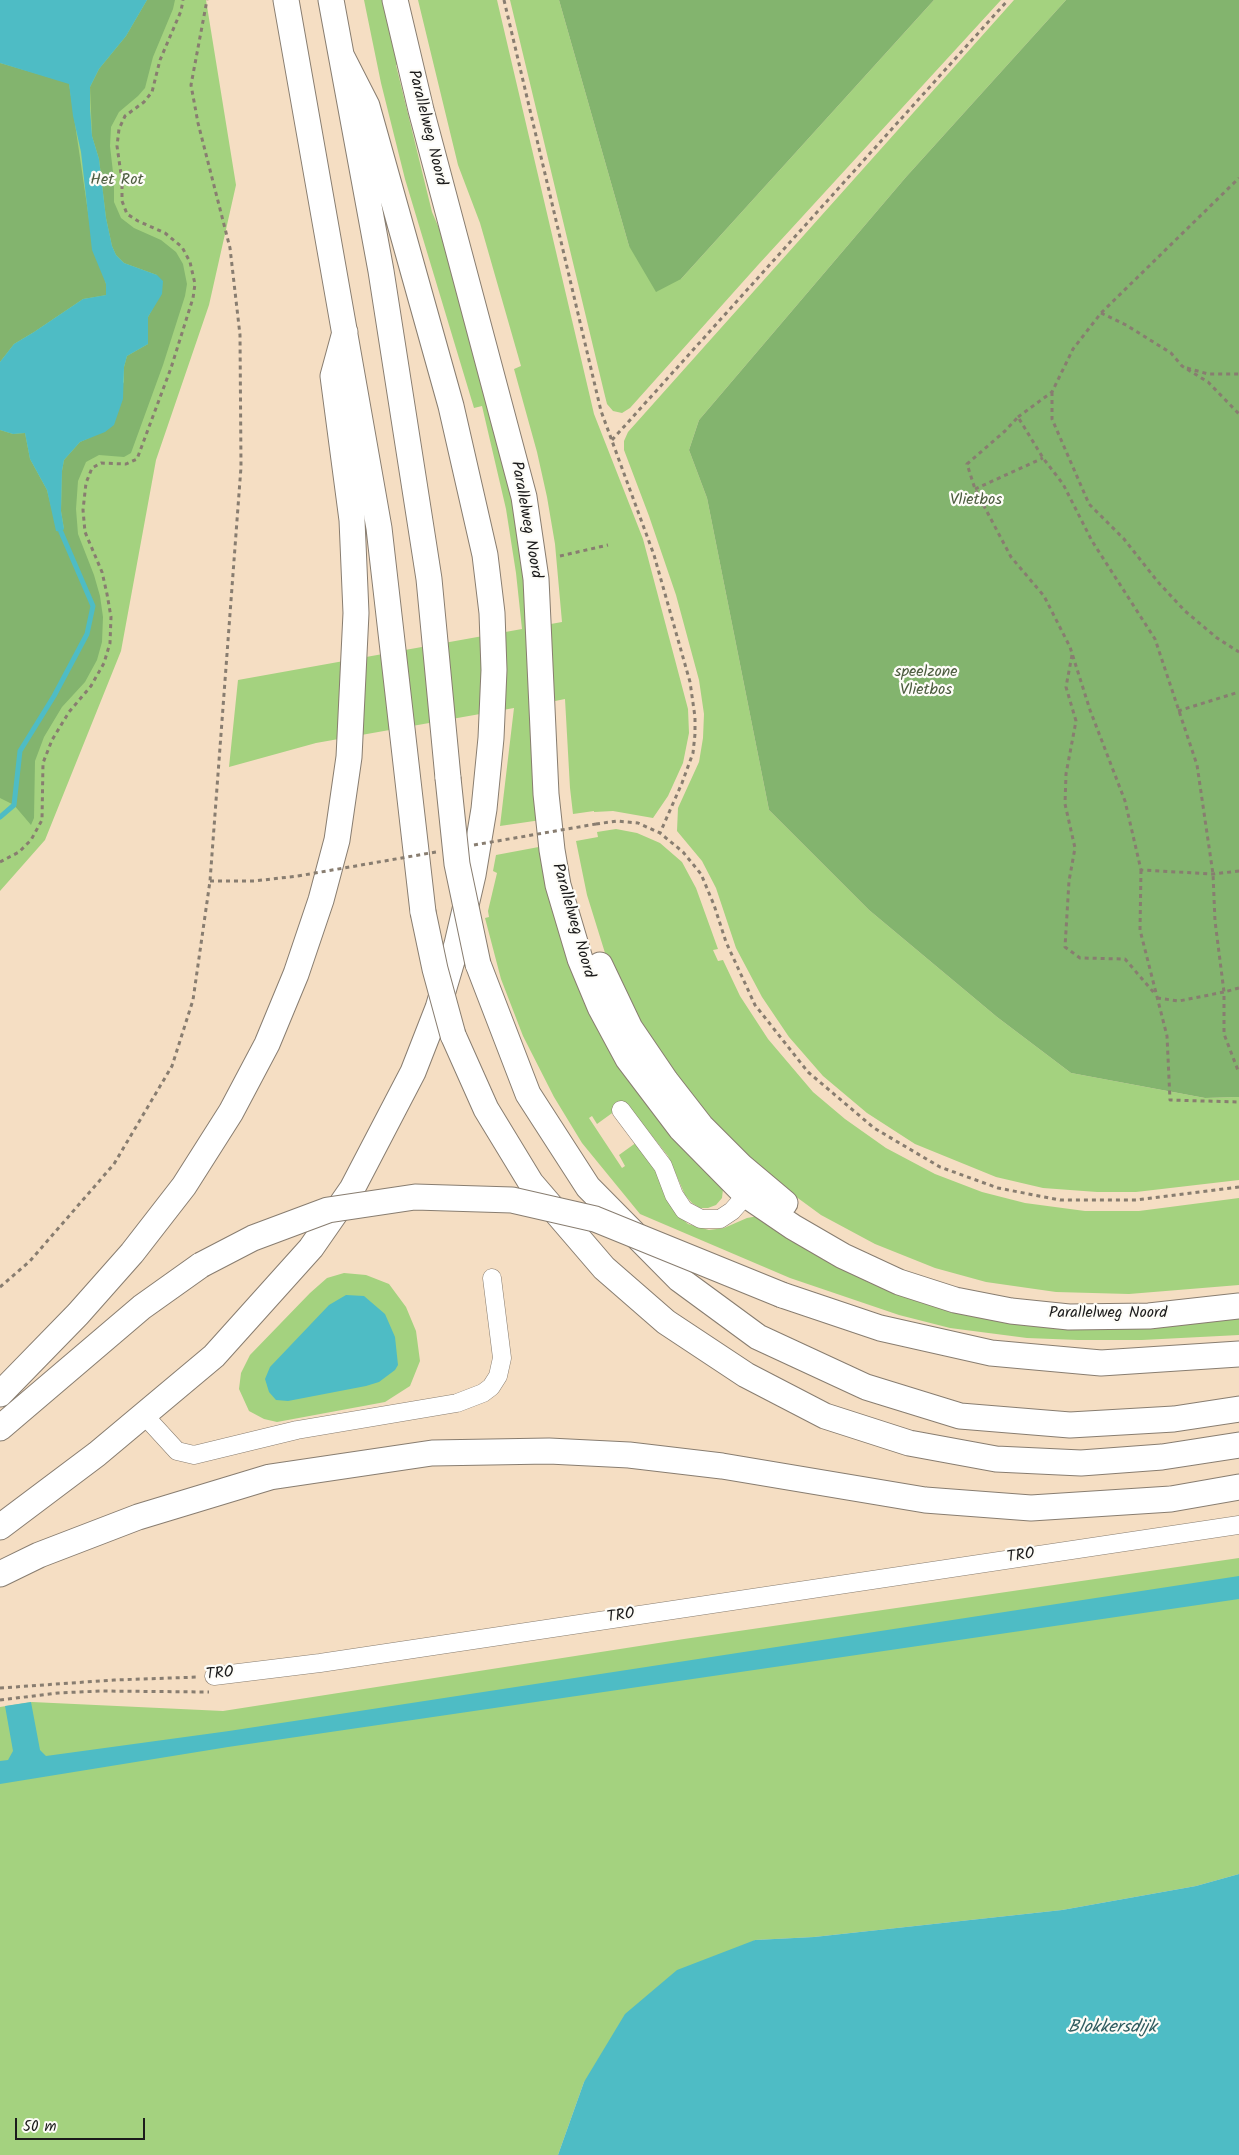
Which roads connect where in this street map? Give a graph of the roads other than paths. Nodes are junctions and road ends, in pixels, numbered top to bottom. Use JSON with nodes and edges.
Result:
{"nodes":[{"id":1,"x":286,"y":0,"type":"edge"},
{"id":2,"x":331,"y":0,"type":"edge"},
{"id":3,"x":395,"y":0,"type":"edge"},
{"id":4,"x":410,"y":0,"type":"edge"},
{"id":5,"x":342,"y":57,"type":"junction"},
{"id":6,"x":345,"y":332,"type":"junction"},
{"id":7,"x":621,"y":1110,"type":"dead end"},
{"id":8,"x":746,"y":1195,"type":"junction"},
{"id":9,"x":492,"y":1278,"type":"dead end"},
{"id":10,"x":1239,"y":1292,"type":"edge"},
{"id":11,"x":1239,"y":1306,"type":"edge"},
{"id":12,"x":1239,"y":1354,"type":"edge"},
{"id":13,"x":0,"y":1394,"type":"edge"},
{"id":14,"x":1239,"y":1409,"type":"edge"},
{"id":15,"x":144,"y":1416,"type":"junction"},
{"id":16,"x":0,"y":1428,"type":"edge"},
{"id":17,"x":1239,"y":1445,"type":"edge"},
{"id":18,"x":1239,"y":1487,"type":"edge"},
{"id":19,"x":1239,"y":1525,"type":"edge"},
{"id":20,"x":0,"y":1527,"type":"edge"},
{"id":21,"x":0,"y":1574,"type":"edge"},
{"id":22,"x":214,"y":1676,"type":"road end"}],
"edges":[{"from":1,"to":6,"type":"highway"},
{"from":2,"to":5,"type":"highway"},
{"from":3,"to":8,"type":"highway","name":"Parallelweg Noord"},
{"from":4,"to":10,"type":"highway","name":"Parallelweg Noord"},
{"from":5,"to":14,"type":"highway","bridge":true},
{"from":5,"to":15,"type":"highway"},
{"from":6,"to":13,"type":"highway"},
{"from":6,"to":17,"type":"highway","bridge":true},
{"from":7,"to":8,"type":"lane"},
{"from":8,"to":11,"type":"highway","name":"Parallelweg Noord"},
{"from":9,"to":15,"type":"lane"},
{"from":12,"to":16,"type":"highway","bridge":true},
{"from":15,"to":20,"type":"highway"},
{"from":18,"to":21,"type":"highway"},
{"from":19,"to":22,"type":"lane","name":"TRO"}]}
